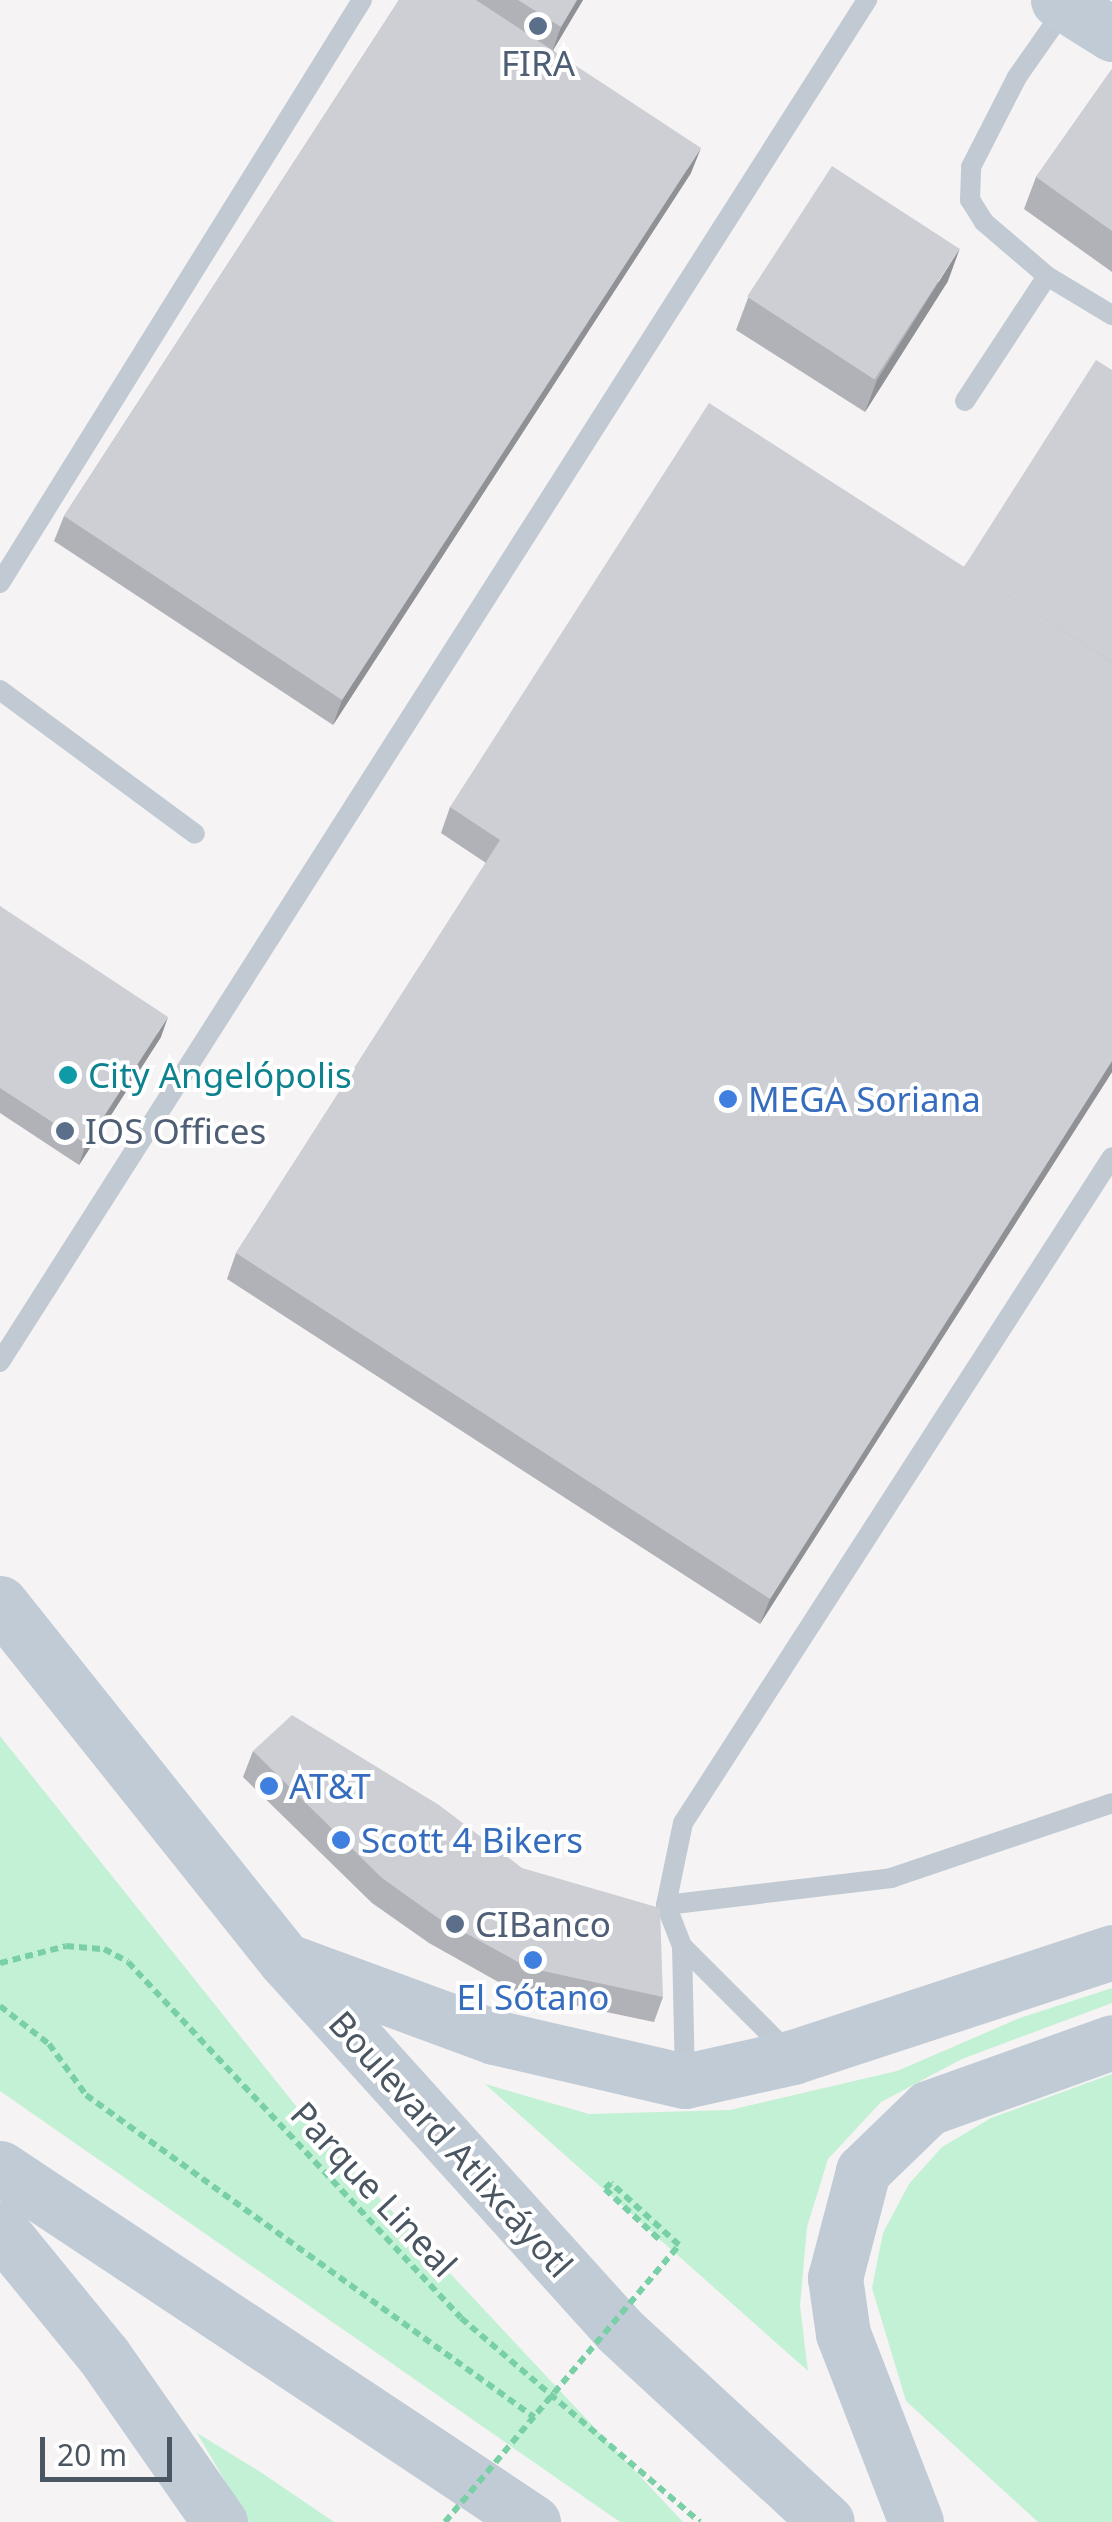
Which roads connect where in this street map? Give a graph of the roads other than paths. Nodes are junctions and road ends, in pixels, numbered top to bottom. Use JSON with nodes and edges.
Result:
{"nodes":[{"id":1,"x":362,"y":0,"type":"edge"},
{"id":2,"x":866,"y":0,"type":"edge"},
{"id":3,"x":1062,"y":3,"type":"edge"},
{"id":4,"x":1112,"y":34,"type":"edge"},
{"id":5,"x":1046,"y":276,"type":"junction"},
{"id":6,"x":1112,"y":315,"type":"edge"},
{"id":7,"x":965,"y":401,"type":"dead end"},
{"id":8,"x":0,"y":583,"type":"edge"},
{"id":9,"x":0,"y":690,"type":"edge"},
{"id":10,"x":195,"y":834,"type":"dead end"},
{"id":11,"x":1112,"y":1158,"type":"edge"},
{"id":12,"x":0,"y":1362,"type":"edge"},
{"id":13,"x":0,"y":1603,"type":"edge"},
{"id":14,"x":1112,"y":1803,"type":"edge"},
{"id":15,"x":666,"y":1905,"type":"junction"},
{"id":16,"x":682,"y":1946,"type":"junction"},
{"id":17,"x":1112,"y":1952,"type":"edge"},
{"id":18,"x":284,"y":1960,"type":"junction"},
{"id":19,"x":1112,"y":2042,"type":"edge"},
{"id":20,"x":793,"y":2057,"type":"junction"},
{"id":21,"x":685,"y":2081,"type":"junction"},
{"id":22,"x":0,"y":2168,"type":"edge"},
{"id":23,"x":0,"y":2229,"type":"edge"},
{"id":24,"x":220,"y":2522,"type":"edge"},
{"id":25,"x":533,"y":2522,"type":"edge"},
{"id":26,"x":827,"y":2522,"type":"edge"},
{"id":27,"x":916,"y":2522,"type":"edge"}],
"edges":[{"from":1,"to":8,"type":"lane"},
{"from":2,"to":12,"type":"lane"},
{"from":3,"to":4,"type":"main road"},
{"from":3,"to":5,"type":"lane"},
{"from":5,"to":6,"type":"lane"},
{"from":5,"to":7,"type":"lane"},
{"from":9,"to":10,"type":"lane"},
{"from":11,"to":15,"type":"lane"},
{"from":13,"to":18,"type":"main road","name":"Boulevard Atlixcáyotl"},
{"from":14,"to":15,"type":"lane"},
{"from":15,"to":16,"type":"lane"},
{"from":16,"to":20,"type":"lane"},
{"from":16,"to":21,"type":"lane"},
{"from":17,"to":20,"type":"main road"},
{"from":18,"to":21,"type":"main road"},
{"from":18,"to":26,"type":"main road","name":"Boulevard Atlixcáyotl"},
{"from":19,"to":27,"type":"main road"},
{"from":20,"to":21,"type":"main road"},
{"from":22,"to":25,"type":"main road"},
{"from":23,"to":24,"type":"main road"}]}
